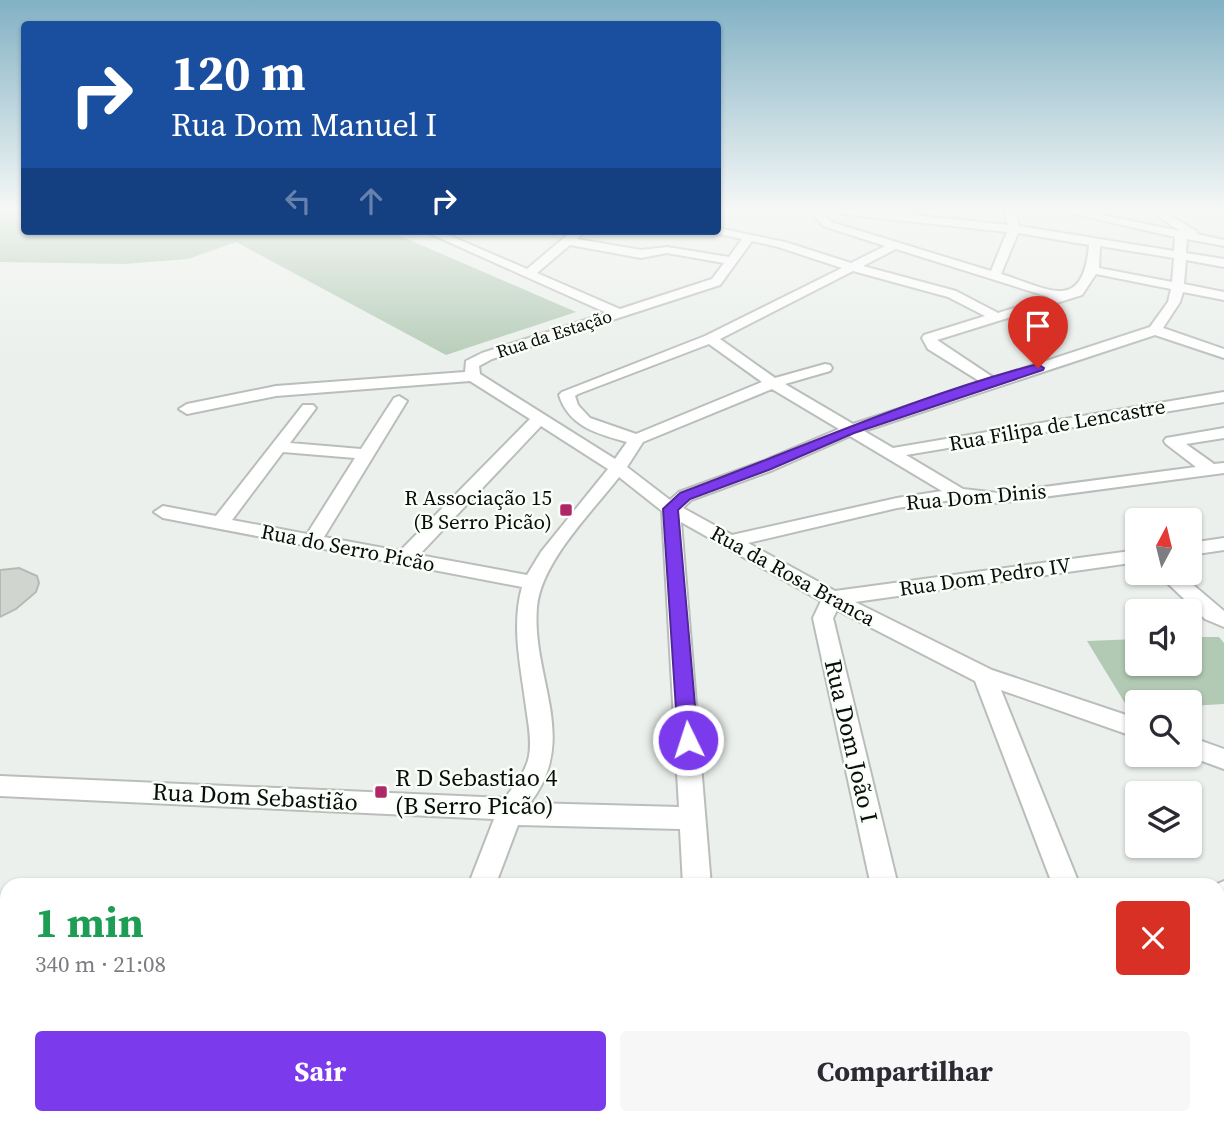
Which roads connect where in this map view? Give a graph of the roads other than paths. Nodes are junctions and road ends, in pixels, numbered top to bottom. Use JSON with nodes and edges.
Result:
{"nodes":[{"id":1,"x":504,"y":263,"type":"edge"},
{"id":2,"x":541,"y":263,"type":"edge"},
{"id":3,"x":731,"y":263,"type":"edge"},
{"id":4,"x":840,"y":263,"type":"edge"},
{"id":5,"x":863,"y":263,"type":"edge"},
{"id":6,"x":956,"y":263,"type":"edge"},
{"id":7,"x":1000,"y":263,"type":"edge"},
{"id":8,"x":1093,"y":263,"type":"edge"},
{"id":9,"x":1180,"y":263,"type":"edge"},
{"id":10,"x":855,"y":268,"type":"junction"},
{"id":11,"x":1093,"y":270,"type":"junction"},
{"id":12,"x":528,"y":274,"type":"junction"},
{"id":13,"x":995,"y":275,"type":"junction"},
{"id":14,"x":1178,"y":286,"type":"junction"},
{"id":15,"x":1224,"y":296,"type":"edge"},
{"id":16,"x":1062,"y":297,"type":"junction"},
{"id":17,"x":618,"y":313,"type":"junction"},
{"id":18,"x":993,"y":316,"type":"junction"},
{"id":19,"x":1155,"y":330,"type":"junction"},
{"id":20,"x":710,"y":339,"type":"junction"},
{"id":21,"x":1224,"y":354,"type":"edge"},
{"id":22,"x":825,"y":368,"type":"dead end"},
{"id":23,"x":473,"y":376,"type":"junction"},
{"id":24,"x":773,"y":383,"type":"junction"},
{"id":25,"x":992,"y":383,"type":"junction"},
{"id":26,"x":1224,"y":397,"type":"edge"},
{"id":27,"x":399,"y":401,"type":"dead end"},
{"id":28,"x":308,"y":408,"type":"dead end"},
{"id":29,"x":187,"y":409,"type":"dead end"},
{"id":30,"x":538,"y":420,"type":"junction"},
{"id":31,"x":850,"y":430,"type":"junction"},
{"id":32,"x":1224,"y":433,"type":"edge"},
{"id":33,"x":637,"y":439,"type":"junction"},
{"id":34,"x":278,"y":447,"type":"junction"},
{"id":35,"x":890,"y":453,"type":"junction"},
{"id":36,"x":366,"y":454,"type":"junction"},
{"id":37,"x":618,"y":468,"type":"junction"},
{"id":38,"x":1218,"y":469,"type":"edge"},
{"id":39,"x":959,"y":494,"type":"junction"},
{"id":40,"x":671,"y":509,"type":"junction"},
{"id":41,"x":163,"y":512,"type":"dead end"},
{"id":42,"x":220,"y":523,"type":"junction"},
{"id":43,"x":312,"y":541,"type":"junction"},
{"id":44,"x":732,"y":541,"type":"junction"},
{"id":45,"x":1224,"y":544,"type":"edge"},
{"id":46,"x":1202,"y":547,"type":"edge"},
{"id":47,"x":1125,"y":558,"type":"edge"},
{"id":48,"x":404,"y":559,"type":"junction"},
{"id":49,"x":533,"y":583,"type":"junction"},
{"id":50,"x":1180,"y":585,"type":"edge"},
{"id":51,"x":832,"y":598,"type":"junction"},
{"id":52,"x":1224,"y":620,"type":"edge"},
{"id":53,"x":985,"y":676,"type":"junction"},
{"id":54,"x":1125,"y":724,"type":"edge"},
{"id":55,"x":1202,"y":751,"type":"edge"},
{"id":56,"x":1224,"y":759,"type":"edge"},
{"id":57,"x":0,"y":786,"type":"edge"},
{"id":58,"x":510,"y":811,"type":"junction"},
{"id":59,"x":693,"y":818,"type":"junction"},
{"id":60,"x":484,"y":878,"type":"edge"},
{"id":61,"x":696,"y":878,"type":"edge"},
{"id":62,"x":883,"y":878,"type":"edge"},
{"id":63,"x":1064,"y":878,"type":"edge"}],
"edges":[{"from":1,"to":12,"type":"street"},
{"from":2,"to":12,"type":"street"},
{"from":3,"to":17,"type":"street","name":"Rua da Estação"},
{"from":4,"to":10,"type":"street"},
{"from":5,"to":10,"type":"street"},
{"from":6,"to":13,"type":"street"},
{"from":7,"to":13,"type":"street"},
{"from":8,"to":11,"type":"street"},
{"from":9,"to":14,"type":"street"},
{"from":10,"to":18,"type":"street"},
{"from":10,"to":20,"type":"street"},
{"from":11,"to":14,"type":"street"},
{"from":11,"to":16,"type":"street"},
{"from":12,"to":17,"type":"street"},
{"from":13,"to":16,"type":"street"},
{"from":14,"to":15,"type":"street"},
{"from":14,"to":19,"type":"street"},
{"from":16,"to":18,"type":"street"},
{"from":17,"to":23,"type":"street","name":"Rua da Estação"},
{"from":18,"to":25,"type":"street"},
{"from":19,"to":21,"type":"street"},
{"from":19,"to":25,"type":"street"},
{"from":20,"to":24,"type":"street"},
{"from":20,"to":33,"type":"street"},
{"from":22,"to":24,"type":"street"},
{"from":23,"to":29,"type":"street"},
{"from":23,"to":30,"type":"street","name":"Rua da Rosa Branca"},
{"from":24,"to":31,"type":"street"},
{"from":24,"to":33,"type":"street"},
{"from":25,"to":31,"type":"street"},
{"from":26,"to":35,"type":"street","name":"Rua Filipa de Lencastre"},
{"from":27,"to":36,"type":"street"},
{"from":28,"to":34,"type":"street"},
{"from":30,"to":37,"type":"street","name":"Rua da Rosa Branca"},
{"from":30,"to":48,"type":"street"},
{"from":31,"to":35,"type":"street"},
{"from":31,"to":40,"type":"street"},
{"from":32,"to":38,"type":"street"},
{"from":33,"to":37,"type":"street"},
{"from":34,"to":36,"type":"street"},
{"from":34,"to":42,"type":"street"},
{"from":35,"to":39,"type":"street"},
{"from":36,"to":43,"type":"street"},
{"from":37,"to":40,"type":"street","name":"Rua da Rosa Branca"},
{"from":37,"to":49,"type":"street"},
{"from":38,"to":39,"type":"street","name":"Rua Dom Dinis"},
{"from":39,"to":44,"type":"street","name":"Rua Dom Dinis"},
{"from":40,"to":44,"type":"street","name":"Rua da Rosa Branca"},
{"from":40,"to":59,"type":"street"},
{"from":41,"to":42,"type":"street","name":"Rua do Serro Picão"},
{"from":42,"to":43,"type":"street","name":"Rua do Serro Picão"},
{"from":43,"to":48,"type":"street","name":"Rua do Serro Picão"},
{"from":44,"to":51,"type":"street","name":"Rua da Rosa Branca"},
{"from":45,"to":46,"type":"street"},
{"from":47,"to":51,"type":"street","name":"Rua Dom Pedro IV"},
{"from":48,"to":49,"type":"street","name":"Rua do Serro Picão"},
{"from":49,"to":58,"type":"street"},
{"from":50,"to":52,"type":"street"},
{"from":51,"to":53,"type":"street","name":"Rua da Rosa Branca"},
{"from":51,"to":62,"type":"street","name":"Rua Dom João I"},
{"from":53,"to":54,"type":"street","name":"Rua da Rosa Branca"},
{"from":53,"to":63,"type":"street"},
{"from":55,"to":56,"type":"street"},
{"from":57,"to":58,"type":"street","name":"Rua Dom Sebastião"},
{"from":58,"to":59,"type":"street","name":"Rua Dom Sebastião"},
{"from":58,"to":60,"type":"street"},
{"from":59,"to":61,"type":"street"}]}
